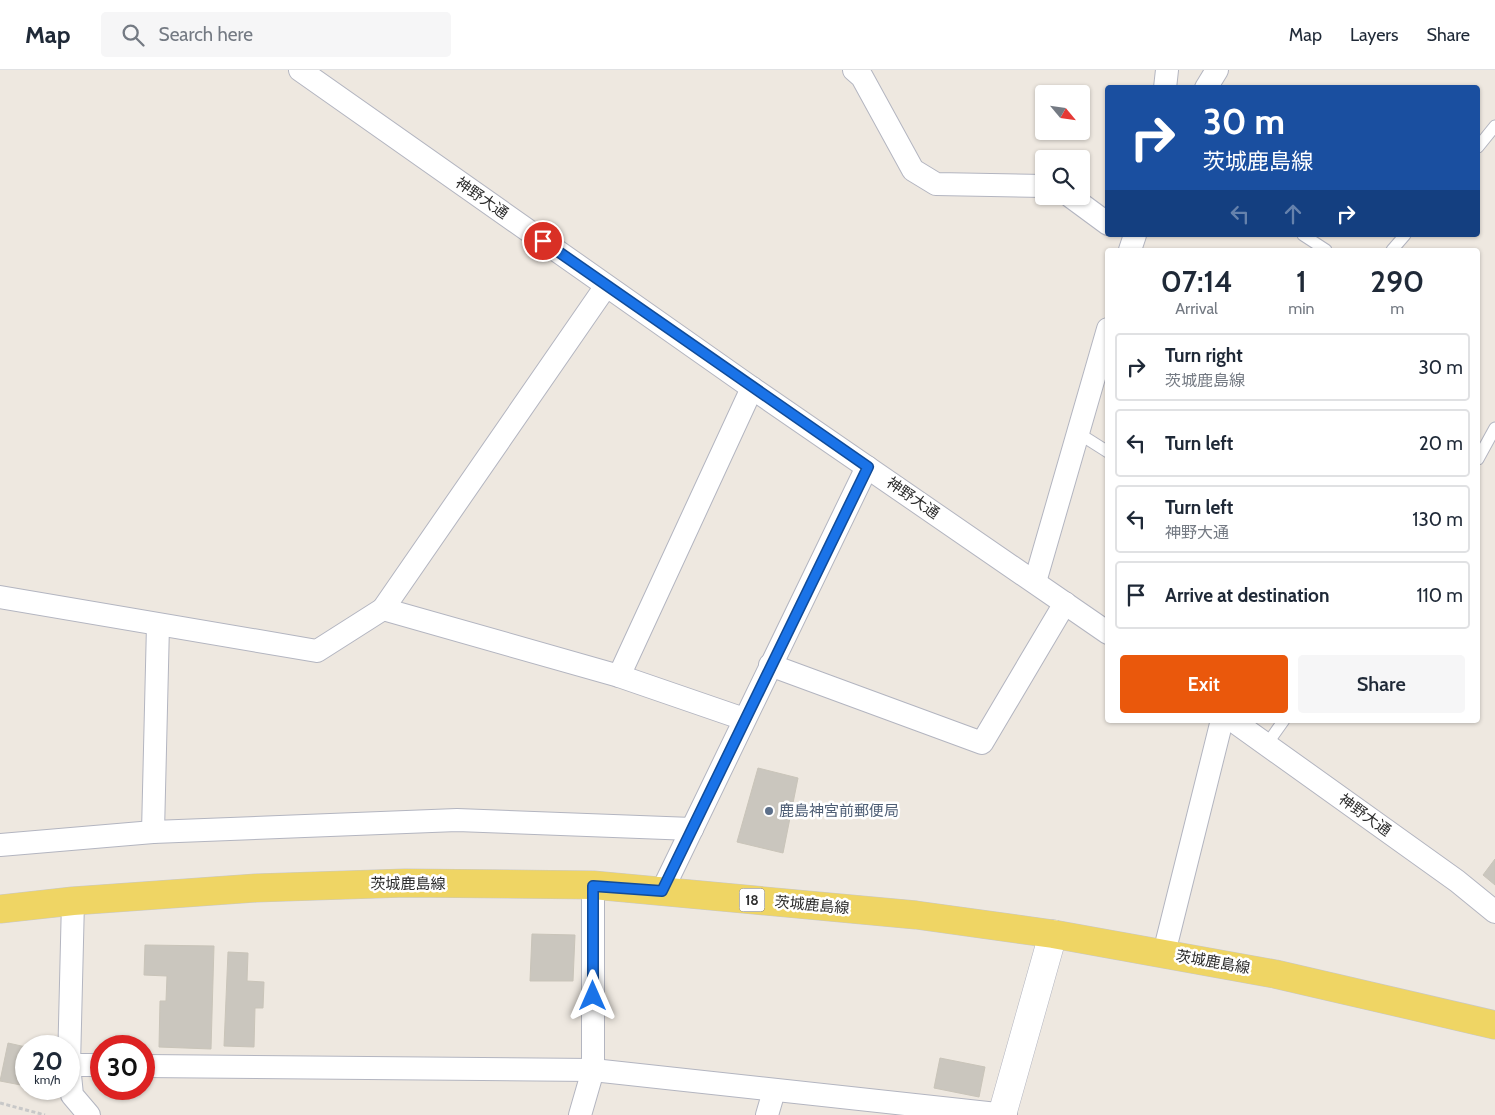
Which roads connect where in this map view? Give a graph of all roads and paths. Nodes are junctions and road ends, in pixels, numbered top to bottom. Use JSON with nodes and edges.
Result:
{"nodes":[{"id":1,"x":300,"y":70,"type":"edge"},
{"id":2,"x":854,"y":70,"type":"edge"},
{"id":3,"x":1167,"y":70,"type":"edge"},
{"id":4,"x":1217,"y":70,"type":"edge"},
{"id":5,"x":1165,"y":85,"type":"edge"},
{"id":6,"x":1208,"y":85,"type":"edge"},
{"id":7,"x":1495,"y":126,"type":"edge"},
{"id":8,"x":1480,"y":145,"type":"edge"},
{"id":9,"x":1035,"y":186,"type":"edge"},
{"id":10,"x":1082,"y":205,"type":"edge"},
{"id":11,"x":1105,"y":222,"type":"edge"},
{"id":12,"x":1306,"y":237,"type":"edge"},
{"id":13,"x":1403,"y":237,"type":"edge"},
{"id":14,"x":1323,"y":248,"type":"edge"},
{"id":15,"x":1394,"y":248,"type":"edge"},
{"id":16,"x":606,"y":286,"type":"junction"},
{"id":17,"x":1105,"y":340,"type":"edge"},
{"id":18,"x":752,"y":388,"type":"junction"},
{"id":19,"x":1495,"y":428,"type":"edge"},
{"id":20,"x":1078,"y":434,"type":"junction"},
{"id":21,"x":1105,"y":450,"type":"edge"},
{"id":22,"x":1480,"y":454,"type":"edge"},
{"id":23,"x":868,"y":467,"type":"junction"},
{"id":24,"x":1035,"y":582,"type":"junction"},
{"id":25,"x":0,"y":597,"type":"edge"},
{"id":26,"x":1065,"y":603,"type":"junction"},
{"id":27,"x":383,"y":609,"type":"junction"},
{"id":28,"x":158,"y":625,"type":"junction"},
{"id":29,"x":1105,"y":631,"type":"edge"},
{"id":30,"x":770,"y":665,"type":"junction"},
{"id":31,"x":619,"y":676,"type":"junction"},
{"id":32,"x":744,"y":719,"type":"junction"},
{"id":33,"x":1221,"y":723,"type":"edge"},
{"id":34,"x":1236,"y":723,"type":"edge"},
{"id":35,"x":1282,"y":723,"type":"edge"},
{"id":36,"x":1266,"y":744,"type":"junction"},
{"id":37,"x":692,"y":828,"type":"junction"},
{"id":38,"x":153,"y":832,"type":"junction"},
{"id":39,"x":0,"y":845,"type":"edge"},
{"id":40,"x":593,"y":886,"type":"junction"},
{"id":41,"x":662,"y":891,"type":"junction"},
{"id":42,"x":74,"y":901,"type":"junction"},
{"id":43,"x":0,"y":909,"type":"edge"},
{"id":44,"x":1495,"y":912,"type":"edge"},
{"id":45,"x":1053,"y":934,"type":"junction"},
{"id":46,"x":1164,"y":953,"type":"junction"},
{"id":47,"x":1495,"y":1025,"type":"edge"},
{"id":48,"x":70,"y":1035,"type":"edge"},
{"id":49,"x":155,"y":1066,"type":"edge"},
{"id":50,"x":593,"y":1070,"type":"junction"},
{"id":51,"x":774,"y":1091,"type":"junction"},
{"id":52,"x":76,"y":1100,"type":"edge"},
{"id":53,"x":0,"y":1103,"type":"edge"},
{"id":54,"x":45,"y":1115,"type":"edge"},
{"id":55,"x":89,"y":1115,"type":"edge"},
{"id":56,"x":580,"y":1115,"type":"edge"},
{"id":57,"x":767,"y":1115,"type":"edge"},
{"id":58,"x":1003,"y":1115,"type":"edge"}],
"edges":[{"from":1,"to":16,"type":"street","name":"神野大通"},
{"from":2,"to":9,"type":"street"},
{"from":3,"to":5,"type":"street"},
{"from":4,"to":6,"type":"street"},
{"from":7,"to":8,"type":"lane"},
{"from":10,"to":11,"type":"street"},
{"from":12,"to":14,"type":"lane"},
{"from":13,"to":15,"type":"lane"},
{"from":16,"to":18,"type":"street","name":"神野大通"},
{"from":16,"to":27,"type":"street"},
{"from":17,"to":20,"type":"street"},
{"from":18,"to":23,"type":"street","name":"神野大通"},
{"from":18,"to":31,"type":"street"},
{"from":19,"to":22,"type":"lane"},
{"from":20,"to":21,"type":"lane"},
{"from":20,"to":24,"type":"street"},
{"from":23,"to":24,"type":"street","name":"神野大通"},
{"from":23,"to":30,"type":"street"},
{"from":24,"to":26,"type":"street","name":"神野大通"},
{"from":25,"to":28,"type":"street"},
{"from":26,"to":29,"type":"street","name":"神野大通"},
{"from":26,"to":30,"type":"street"},
{"from":27,"to":28,"type":"street"},
{"from":27,"to":31,"type":"street"},
{"from":28,"to":38,"type":"street"},
{"from":30,"to":32,"type":"street"},
{"from":31,"to":32,"type":"street"},
{"from":32,"to":37,"type":"street"},
{"from":33,"to":46,"type":"street"},
{"from":34,"to":36,"type":"street","name":"神野大通"},
{"from":35,"to":36,"type":"lane"},
{"from":36,"to":44,"type":"street","name":"神野大通"},
{"from":37,"to":38,"type":"street"},
{"from":37,"to":41,"type":"street"},
{"from":38,"to":39,"type":"street"},
{"from":40,"to":41,"type":"main road","name":"茨城鹿島線","number":"18"},
{"from":40,"to":42,"type":"main road","name":"茨城鹿島線","number":"18"},
{"from":40,"to":50,"type":"street"},
{"from":41,"to":45,"type":"main road","name":"茨城鹿島線","number":"18"},
{"from":42,"to":43,"type":"main road","name":"茨城鹿島線","number":"18"},
{"from":42,"to":48,"type":"street"},
{"from":45,"to":46,"type":"main road","name":"茨城鹿島線","number":"18"},
{"from":45,"to":58,"type":"street"},
{"from":46,"to":47,"type":"main road","name":"茨城鹿島線","number":"18"},
{"from":49,"to":50,"type":"street"},
{"from":50,"to":51,"type":"street"},
{"from":50,"to":56,"type":"street"},
{"from":51,"to":57,"type":"street"},
{"from":51,"to":58,"type":"street"},
{"from":52,"to":55,"type":"street"},
{"from":53,"to":54,"type":"path"}]}
